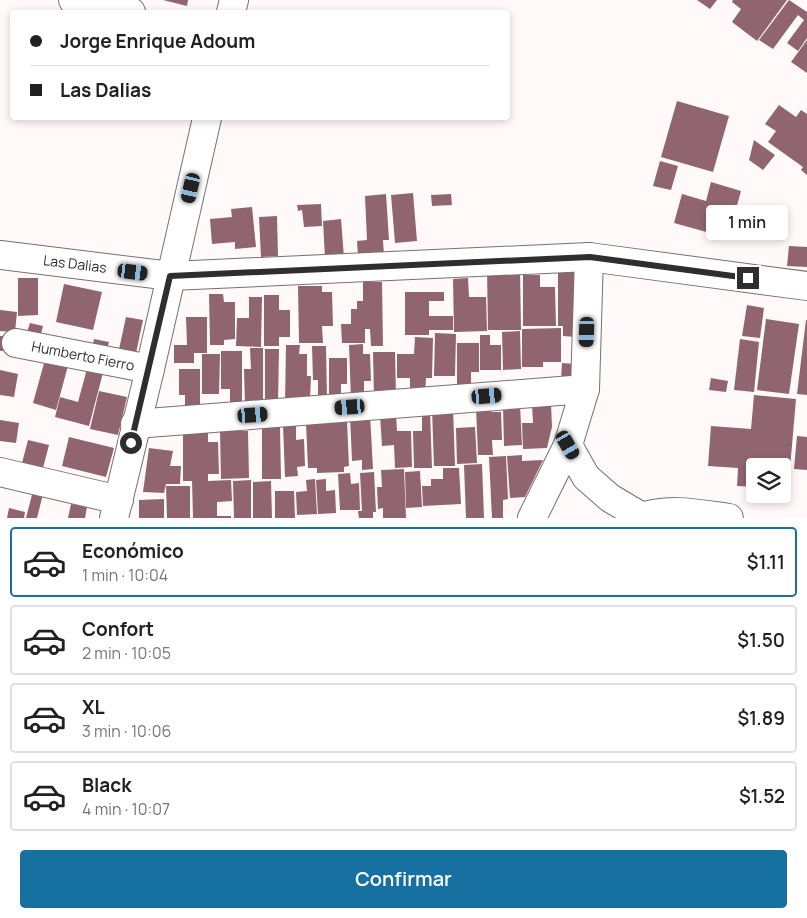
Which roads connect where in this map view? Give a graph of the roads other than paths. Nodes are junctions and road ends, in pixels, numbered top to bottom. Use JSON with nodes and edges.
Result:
{"nodes":[{"id":1,"x":73,"y":0,"type":"edge"},
{"id":2,"x":121,"y":10,"type":"edge"},
{"id":3,"x":207,"y":120,"type":"edge"},
{"id":4,"x":0,"y":255,"type":"edge"},
{"id":5,"x":590,"y":257,"type":"junction"},
{"id":6,"x":170,"y":276,"type":"junction"},
{"id":7,"x":807,"y":286,"type":"edge"},
{"id":8,"x":16,"y":343,"type":"dead end"},
{"id":9,"x":150,"y":369,"type":"junction"},
{"id":10,"x":585,"y":388,"type":"junction"},
{"id":11,"x":135,"y":424,"type":"junction"},
{"id":12,"x":568,"y":445,"type":"junction"},
{"id":13,"x":0,"y":472,"type":"edge"},
{"id":14,"x":116,"y":509,"type":"edge"},
{"id":15,"x":641,"y":517,"type":"edge"},
{"id":16,"x":532,"y":518,"type":"edge"},
{"id":17,"x":729,"y":518,"type":"edge"}],
"edges":[{"from":1,"to":2,"type":"street"},
{"from":3,"to":6,"type":"street"},
{"from":4,"to":6,"type":"street","name":"Las Dalias"},
{"from":5,"to":6,"type":"street","name":"Las Dalias"},
{"from":5,"to":7,"type":"street","name":"Las Dalias"},
{"from":5,"to":10,"type":"street"},
{"from":6,"to":9,"type":"street"},
{"from":8,"to":9,"type":"street","name":"Humberto Fierro"},
{"from":9,"to":11,"type":"street"},
{"from":10,"to":11,"type":"street"},
{"from":10,"to":12,"type":"street"},
{"from":11,"to":14,"type":"street"},
{"from":12,"to":15,"type":"street"},
{"from":12,"to":16,"type":"street"},
{"from":13,"to":14,"type":"street"},
{"from":15,"to":17,"type":"street"}]}
